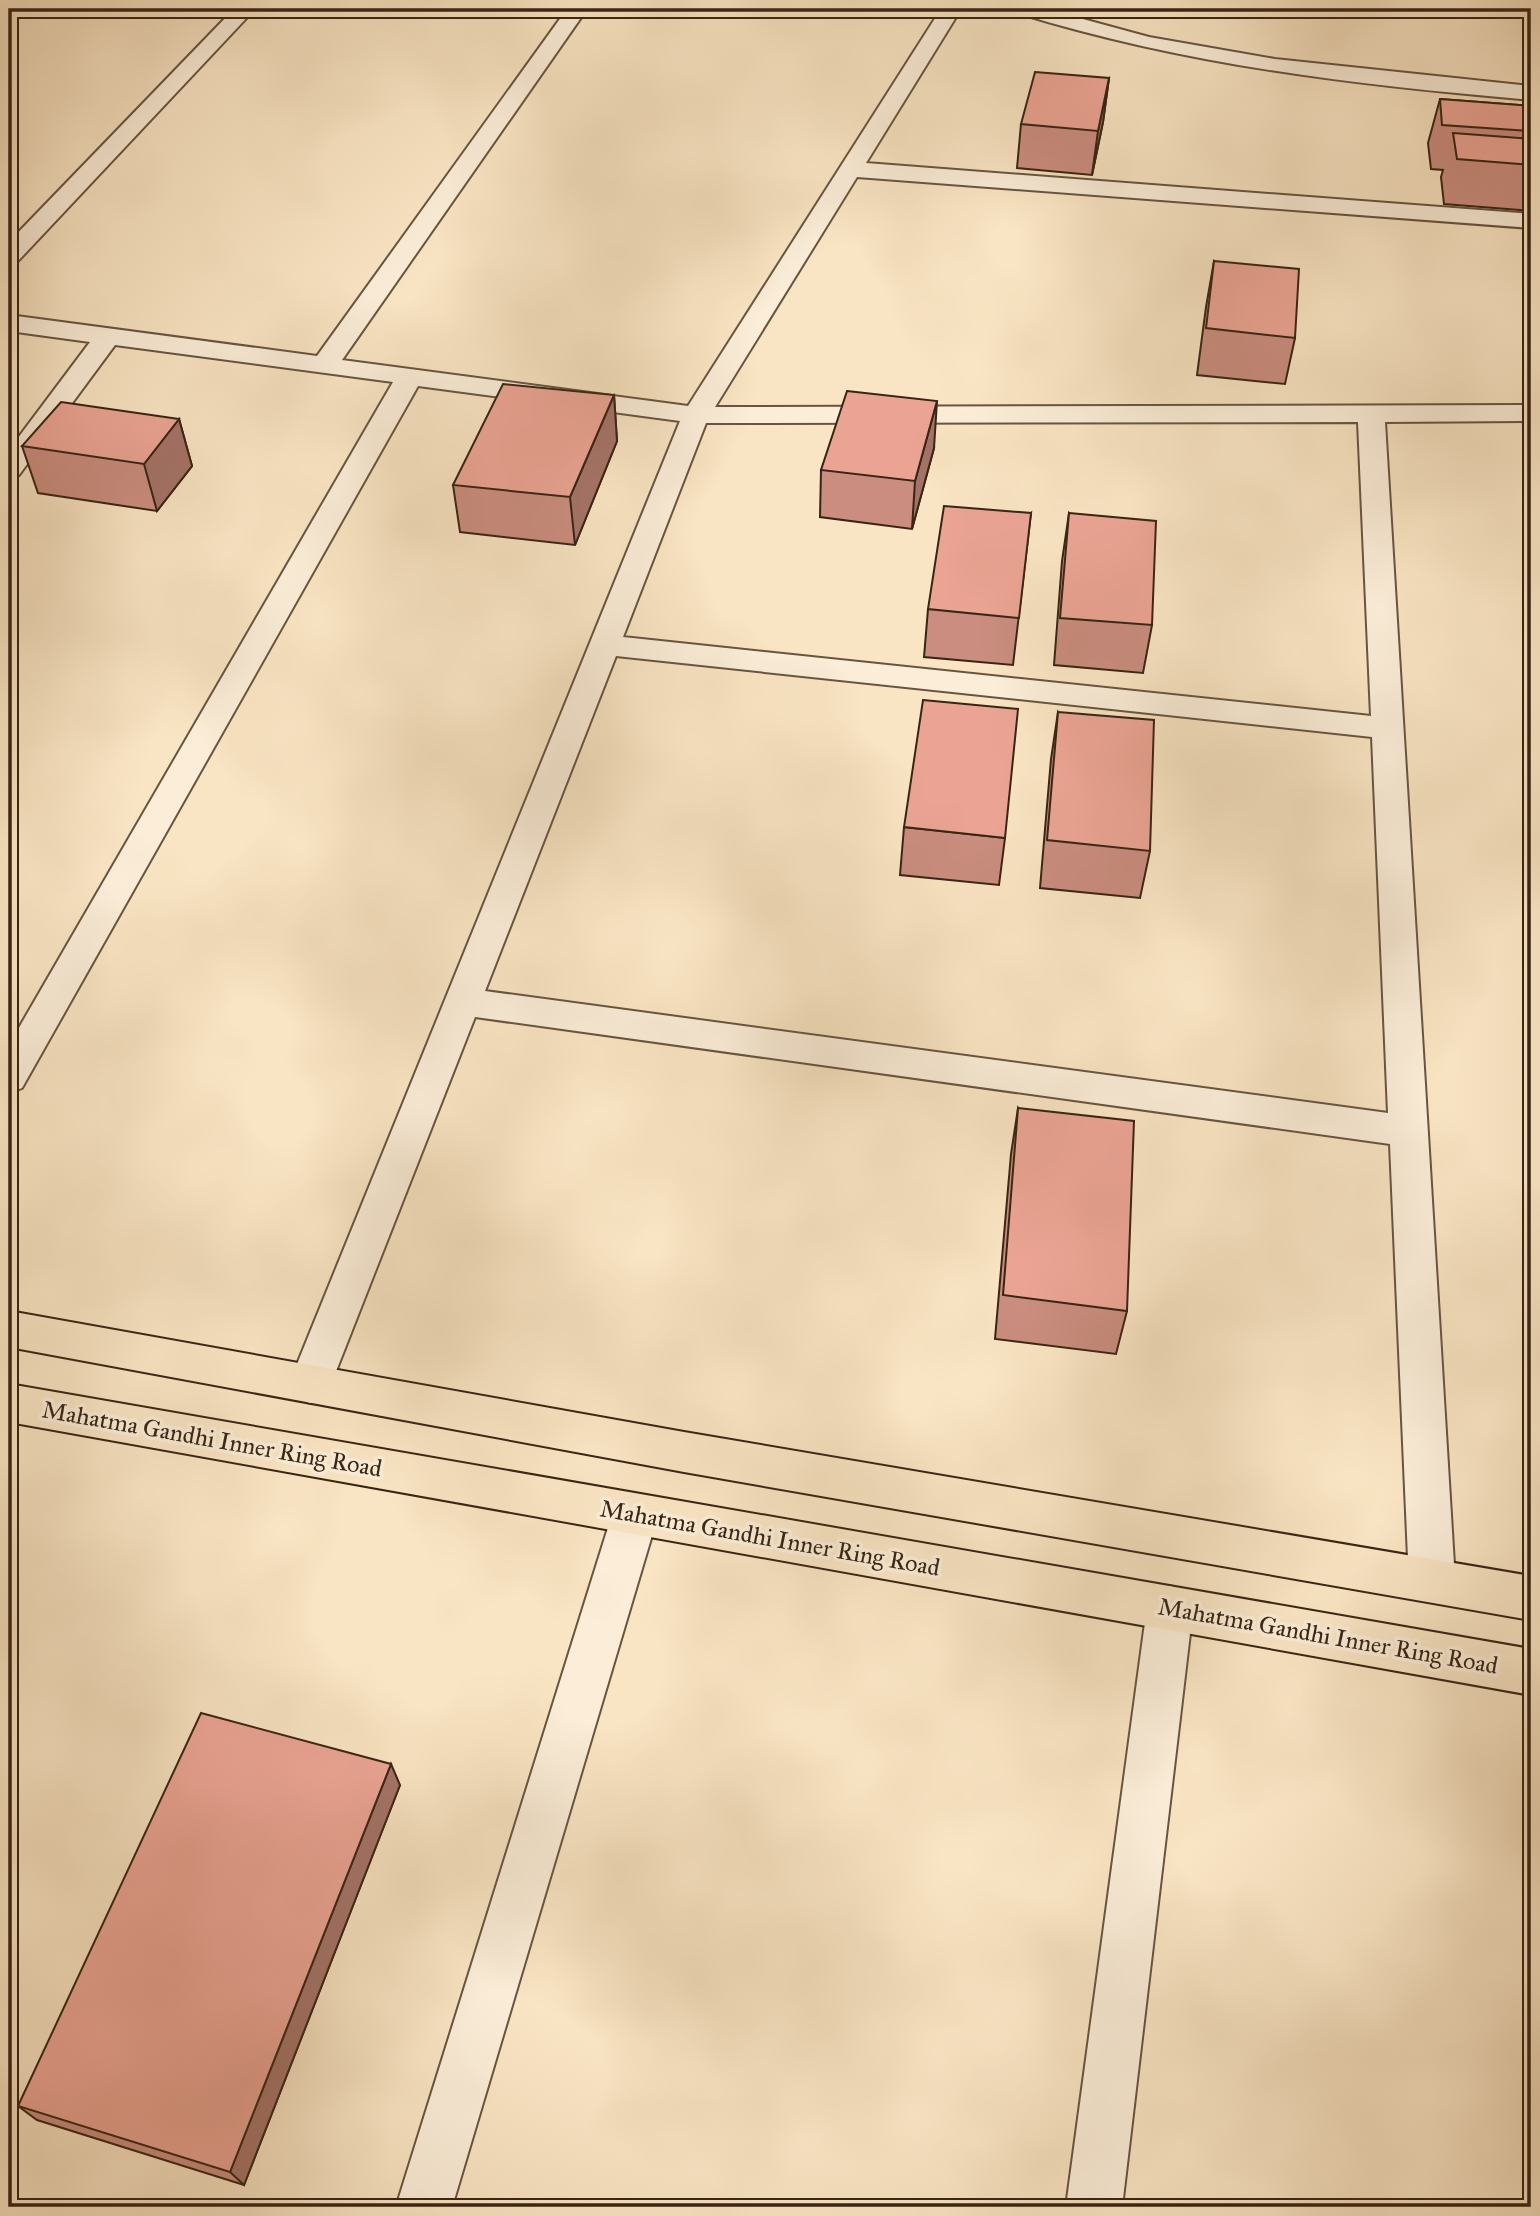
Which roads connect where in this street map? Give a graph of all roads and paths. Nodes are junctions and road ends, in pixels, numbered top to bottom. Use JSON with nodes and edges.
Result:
{"nodes":[{"id":1,"x":245,"y":9,"type":"edge"},
{"id":2,"x":577,"y":9,"type":"edge"},
{"id":3,"x":951,"y":9,"type":"edge"},
{"id":4,"x":1025,"y":9,"type":"edge"},
{"id":5,"x":1531,"y":93,"type":"edge"},
{"id":6,"x":849,"y":169,"type":"junction"},
{"id":7,"x":1531,"y":221,"type":"edge"},
{"id":8,"x":9,"y":256,"type":"edge"},
{"id":9,"x":9,"y":323,"type":"edge"},
{"id":10,"x":108,"y":336,"type":"junction"},
{"id":11,"x":324,"y":366,"type":"junction"},
{"id":12,"x":410,"y":377,"type":"junction"},
{"id":13,"x":1371,"y":413,"type":"junction"},
{"id":14,"x":1531,"y":413,"type":"edge"},
{"id":15,"x":696,"y":415,"type":"junction"},
{"id":16,"x":9,"y":469,"type":"edge"},
{"id":17,"x":605,"y":645,"type":"junction"},
{"id":18,"x":1387,"y":728,"type":"junction"},
{"id":19,"x":462,"y":1002,"type":"junction"},
{"id":20,"x":9,"y":1078,"type":"edge"},
{"id":21,"x":1408,"y":1131,"type":"junction"},
{"id":22,"x":9,"y":1329,"type":"edge"},
{"id":23,"x":310,"y":1384,"type":"junction"},
{"id":24,"x":9,"y":1403,"type":"edge"},
{"id":25,"x":635,"y":1515,"type":"junction"},
{"id":26,"x":1432,"y":1581,"type":"junction"},
{"id":27,"x":1531,"y":1598,"type":"edge"},
{"id":28,"x":1170,"y":1608,"type":"junction"},
{"id":29,"x":1531,"y":1672,"type":"edge"},
{"id":30,"x":424,"y":2207,"type":"edge"},
{"id":31,"x":1094,"y":2207,"type":"edge"}],
"edges":[{"from":1,"to":8,"type":"street"},
{"from":2,"to":11,"type":"street"},
{"from":3,"to":6,"type":"street"},
{"from":4,"to":5,"type":"street"},
{"from":6,"to":7,"type":"street"},
{"from":6,"to":15,"type":"street"},
{"from":9,"to":10,"type":"street"},
{"from":10,"to":11,"type":"street"},
{"from":10,"to":16,"type":"street"},
{"from":11,"to":12,"type":"street"},
{"from":12,"to":15,"type":"street"},
{"from":12,"to":20,"type":"street"},
{"from":13,"to":14,"type":"street"},
{"from":13,"to":15,"type":"street"},
{"from":13,"to":18,"type":"street"},
{"from":15,"to":17,"type":"street"},
{"from":17,"to":18,"type":"street"},
{"from":17,"to":19,"type":"street"},
{"from":18,"to":21,"type":"street"},
{"from":19,"to":21,"type":"street"},
{"from":19,"to":23,"type":"street"},
{"from":21,"to":26,"type":"street"},
{"from":22,"to":23,"type":"main road"},
{"from":23,"to":26,"type":"main road"},
{"from":24,"to":25,"type":"main road","name":"Mahatma Gandhi Inner Ring Road"},
{"from":25,"to":28,"type":"main road","name":"Mahatma Gandhi Inner Ring Road"},
{"from":25,"to":30,"type":"street"},
{"from":26,"to":27,"type":"main road"},
{"from":28,"to":29,"type":"main road","name":"Mahatma Gandhi Inner Ring Road"},
{"from":28,"to":31,"type":"street"}]}
